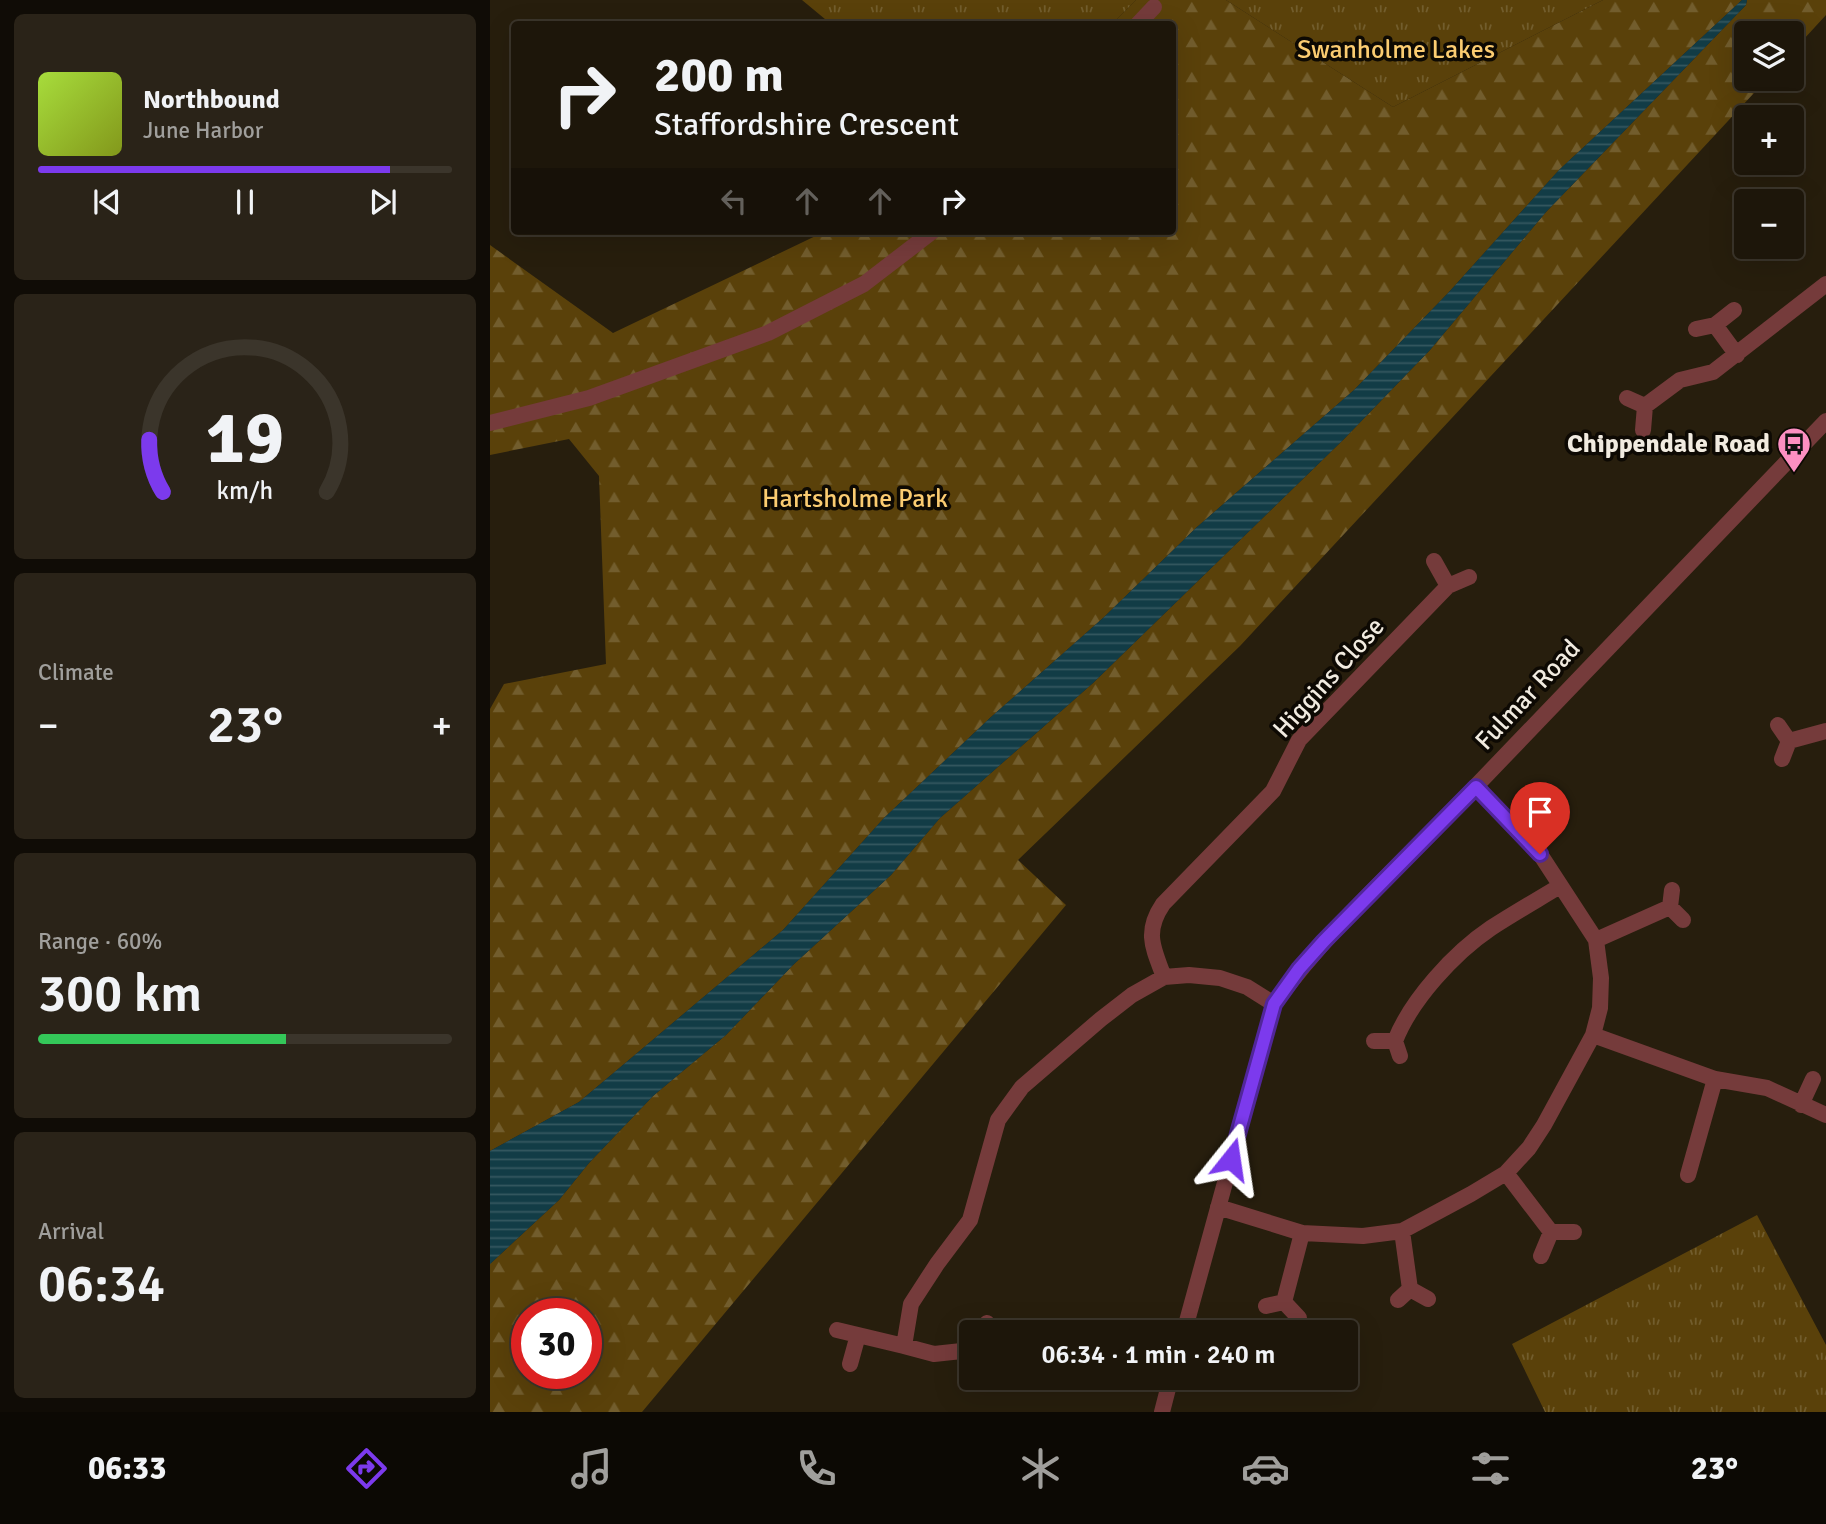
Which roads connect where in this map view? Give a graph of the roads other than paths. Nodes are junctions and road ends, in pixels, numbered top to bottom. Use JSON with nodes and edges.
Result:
{"nodes":[{"id":1,"x":1154,"y":7,"type":"dead end"},
{"id":2,"x":1141,"y":21,"type":"edge"},
{"id":3,"x":928,"y":235,"type":"edge"},
{"id":4,"x":1826,"y":285,"type":"edge"},
{"id":5,"x":1734,"y":310,"type":"dead end"},
{"id":6,"x":1715,"y":325,"type":"junction"},
{"id":7,"x":1696,"y":329,"type":"dead end"},
{"id":8,"x":1737,"y":355,"type":"junction"},
{"id":9,"x":1627,"y":398,"type":"dead end"},
{"id":10,"x":1645,"y":406,"type":"junction"},
{"id":11,"x":1826,"y":421,"type":"edge"},
{"id":12,"x":490,"y":423,"type":"edge"},
{"id":13,"x":1643,"y":430,"type":"dead end"},
{"id":14,"x":1434,"y":561,"type":"dead end"},
{"id":15,"x":1469,"y":577,"type":"dead end"},
{"id":16,"x":1448,"y":586,"type":"junction"},
{"id":17,"x":1778,"y":725,"type":"dead end"},
{"id":18,"x":1826,"y":731,"type":"edge"},
{"id":19,"x":1789,"y":741,"type":"junction"},
{"id":20,"x":1782,"y":759,"type":"dead end"},
{"id":21,"x":1476,"y":787,"type":"junction"},
{"id":22,"x":1560,"y":886,"type":"junction"},
{"id":23,"x":1672,"y":890,"type":"dead end"},
{"id":24,"x":1670,"y":907,"type":"junction"},
{"id":25,"x":1683,"y":920,"type":"dead end"},
{"id":26,"x":1596,"y":940,"type":"junction"},
{"id":27,"x":1164,"y":977,"type":"junction"},
{"id":28,"x":1274,"y":1004,"type":"junction"},
{"id":29,"x":1594,"y":1035,"type":"junction"},
{"id":30,"x":1374,"y":1041,"type":"dead end"},
{"id":31,"x":1715,"y":1079,"type":"junction"},
{"id":32,"x":1813,"y":1079,"type":"dead end"},
{"id":33,"x":1801,"y":1105,"type":"junction"},
{"id":34,"x":1826,"y":1115,"type":"edge"},
{"id":35,"x":1506,"y":1173,"type":"junction"},
{"id":36,"x":1688,"y":1175,"type":"dead end"},
{"id":37,"x":1218,"y":1208,"type":"junction"},
{"id":38,"x":1402,"y":1231,"type":"junction"},
{"id":39,"x":1551,"y":1231,"type":"junction"},
{"id":40,"x":1574,"y":1232,"type":"dead end"},
{"id":41,"x":1302,"y":1233,"type":"junction"},
{"id":42,"x":1541,"y":1255,"type":"dead end"},
{"id":43,"x":1429,"y":1299,"type":"dead end"},
{"id":44,"x":1283,"y":1302,"type":"junction"},
{"id":45,"x":1266,"y":1306,"type":"dead end"},
{"id":46,"x":1299,"y":1318,"type":"dead end"},
{"id":47,"x":1187,"y":1320,"type":"edge"},
{"id":48,"x":837,"y":1330,"type":"dead end"},
{"id":49,"x":858,"y":1335,"type":"junction"},
{"id":50,"x":904,"y":1346,"type":"junction"},
{"id":51,"x":959,"y":1351,"type":"edge"},
{"id":52,"x":850,"y":1364,"type":"dead end"},
{"id":53,"x":1168,"y":1390,"type":"edge"},
{"id":54,"x":1162,"y":1412,"type":"edge"}],
"edges":[{"from":1,"to":2,"type":"street"},
{"from":3,"to":12,"type":"street"},
{"from":4,"to":8,"type":"street"},
{"from":5,"to":6,"type":"street"},
{"from":6,"to":7,"type":"street"},
{"from":6,"to":8,"type":"street"},
{"from":8,"to":10,"type":"street"},
{"from":9,"to":10,"type":"street"},
{"from":10,"to":13,"type":"street"},
{"from":11,"to":21,"type":"street","name":"Fulmar Road"},
{"from":14,"to":16,"type":"street"},
{"from":15,"to":16,"type":"street","name":"Higgins Close"},
{"from":16,"to":27,"type":"street","name":"Higgins Close"},
{"from":17,"to":19,"type":"street"},
{"from":18,"to":19,"type":"street"},
{"from":19,"to":20,"type":"street"},
{"from":21,"to":22,"type":"street"},
{"from":21,"to":28,"type":"street","name":"Fulmar Road"},
{"from":22,"to":26,"type":"street"},
{"from":22,"to":30,"type":"street"},
{"from":23,"to":24,"type":"street"},
{"from":24,"to":25,"type":"street"},
{"from":24,"to":26,"type":"street"},
{"from":26,"to":29,"type":"street"},
{"from":27,"to":28,"type":"street"},
{"from":27,"to":50,"type":"street"},
{"from":28,"to":37,"type":"street","name":"Fulmar Road"},
{"from":29,"to":31,"type":"street"},
{"from":29,"to":35,"type":"street"},
{"from":31,"to":33,"type":"street"},
{"from":31,"to":36,"type":"street"},
{"from":32,"to":33,"type":"street"},
{"from":33,"to":34,"type":"street"},
{"from":35,"to":38,"type":"street"},
{"from":35,"to":39,"type":"street"},
{"from":37,"to":41,"type":"street"},
{"from":37,"to":47,"type":"street","name":"Fulmar Road"},
{"from":38,"to":41,"type":"street"},
{"from":38,"to":43,"type":"street"},
{"from":39,"to":40,"type":"street"},
{"from":39,"to":42,"type":"street"},
{"from":41,"to":44,"type":"street"},
{"from":44,"to":45,"type":"street"},
{"from":44,"to":46,"type":"street"},
{"from":48,"to":49,"type":"street"},
{"from":49,"to":50,"type":"street"},
{"from":49,"to":52,"type":"street"},
{"from":50,"to":51,"type":"street"},
{"from":53,"to":54,"type":"street"}]}
